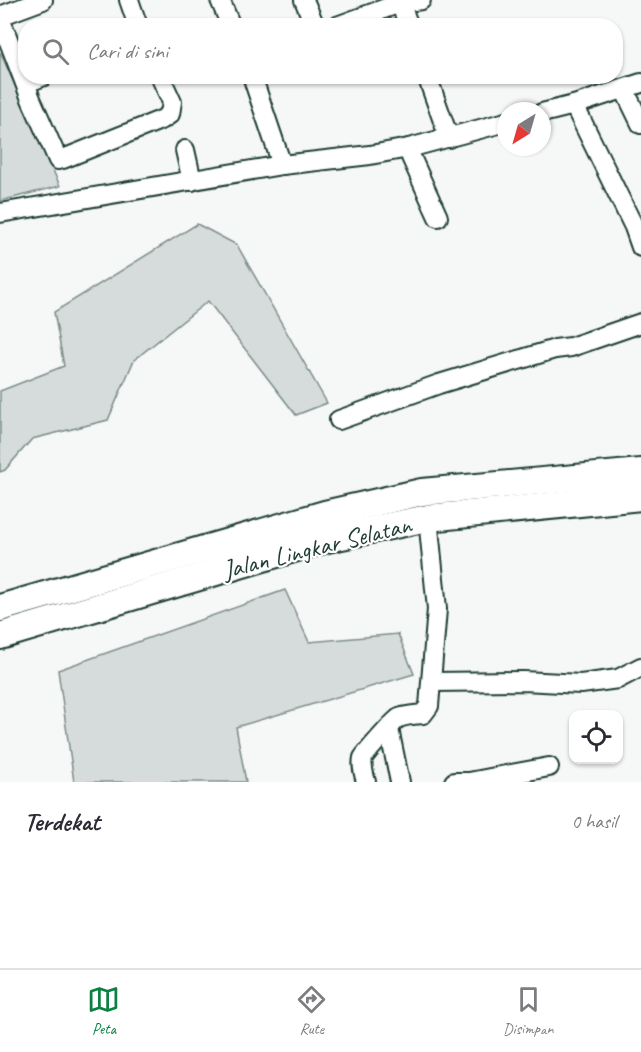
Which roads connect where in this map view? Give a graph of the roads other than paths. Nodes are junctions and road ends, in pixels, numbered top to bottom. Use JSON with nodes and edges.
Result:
{"nodes":[{"id":1,"x":43,"y":0,"type":"edge"},
{"id":2,"x":129,"y":0,"type":"edge"},
{"id":3,"x":220,"y":0,"type":"edge"},
{"id":4,"x":304,"y":0,"type":"edge"},
{"id":5,"x":421,"y":0,"type":"edge"},
{"id":6,"x":399,"y":2,"type":"edge"},
{"id":7,"x":0,"y":17,"type":"edge"},
{"id":8,"x":135,"y":18,"type":"edge"},
{"id":9,"x":228,"y":18,"type":"edge"},
{"id":10,"x":312,"y":18,"type":"edge"},
{"id":11,"x":358,"y":18,"type":"edge"},
{"id":12,"x":406,"y":18,"type":"edge"},
{"id":13,"x":18,"y":63,"type":"edge"},
{"id":14,"x":26,"y":84,"type":"edge"},
{"id":15,"x":164,"y":84,"type":"edge"},
{"id":16,"x":255,"y":84,"type":"edge"},
{"id":17,"x":430,"y":84,"type":"edge"},
{"id":18,"x":632,"y":86,"type":"edge"},
{"id":19,"x":574,"y":105,"type":"junction"},
{"id":20,"x":551,"y":111,"type":"edge"},
{"id":21,"x":641,"y":124,"type":"edge"},
{"id":22,"x":497,"y":125,"type":"edge"},
{"id":23,"x":449,"y":138,"type":"junction"},
{"id":24,"x":410,"y":148,"type":"junction"},
{"id":25,"x":185,"y":150,"type":"dead end"},
{"id":26,"x":282,"y":165,"type":"junction"},
{"id":27,"x":192,"y":181,"type":"junction"},
{"id":28,"x":0,"y":213,"type":"edge"},
{"id":29,"x":438,"y":217,"type":"dead end"},
{"id":30,"x":641,"y":247,"type":"edge"},
{"id":31,"x":641,"y":323,"type":"edge"},
{"id":32,"x":339,"y":420,"type":"dead end"},
{"id":33,"x":641,"y":472,"type":"edge"},
{"id":34,"x":641,"y":497,"type":"edge"},
{"id":35,"x":428,"y":518,"type":"junction"},
{"id":36,"x":0,"y":608,"type":"edge"},
{"id":37,"x":0,"y":636,"type":"edge"},
{"id":38,"x":641,"y":667,"type":"edge"},
{"id":39,"x":432,"y":682,"type":"junction"},
{"id":40,"x":389,"y":729,"type":"junction"},
{"id":41,"x":549,"y":766,"type":"dead end"},
{"id":42,"x":366,"y":782,"type":"edge"},
{"id":43,"x":400,"y":782,"type":"edge"},
{"id":44,"x":454,"y":782,"type":"edge"}],
"edges":[{"from":1,"to":7,"type":"street"},
{"from":2,"to":8,"type":"street"},
{"from":3,"to":9,"type":"street"},
{"from":4,"to":10,"type":"street"},
{"from":5,"to":6,"type":"street"},
{"from":6,"to":11,"type":"street"},
{"from":6,"to":12,"type":"street"},
{"from":7,"to":13,"type":"street"},
{"from":14,"to":15,"type":"street"},
{"from":16,"to":26,"type":"street"},
{"from":17,"to":23,"type":"street"},
{"from":18,"to":19,"type":"street"},
{"from":18,"to":21,"type":"street"},
{"from":19,"to":20,"type":"street"},
{"from":19,"to":30,"type":"street"},
{"from":22,"to":23,"type":"street"},
{"from":23,"to":24,"type":"street"},
{"from":24,"to":26,"type":"street"},
{"from":24,"to":29,"type":"street"},
{"from":25,"to":27,"type":"street"},
{"from":26,"to":27,"type":"street"},
{"from":27,"to":28,"type":"street"},
{"from":31,"to":32,"type":"street"},
{"from":33,"to":36,"type":"highway","name":"Jalan Lingkar Selatan"},
{"from":34,"to":35,"type":"highway","name":"Jalan Lingkar Selatan"},
{"from":35,"to":37,"type":"highway","name":"Jalan Lingkar Selatan"},
{"from":35,"to":39,"type":"street"},
{"from":38,"to":39,"type":"street"},
{"from":39,"to":40,"type":"street"},
{"from":40,"to":42,"type":"street"},
{"from":40,"to":43,"type":"street"},
{"from":41,"to":44,"type":"street"}]}
